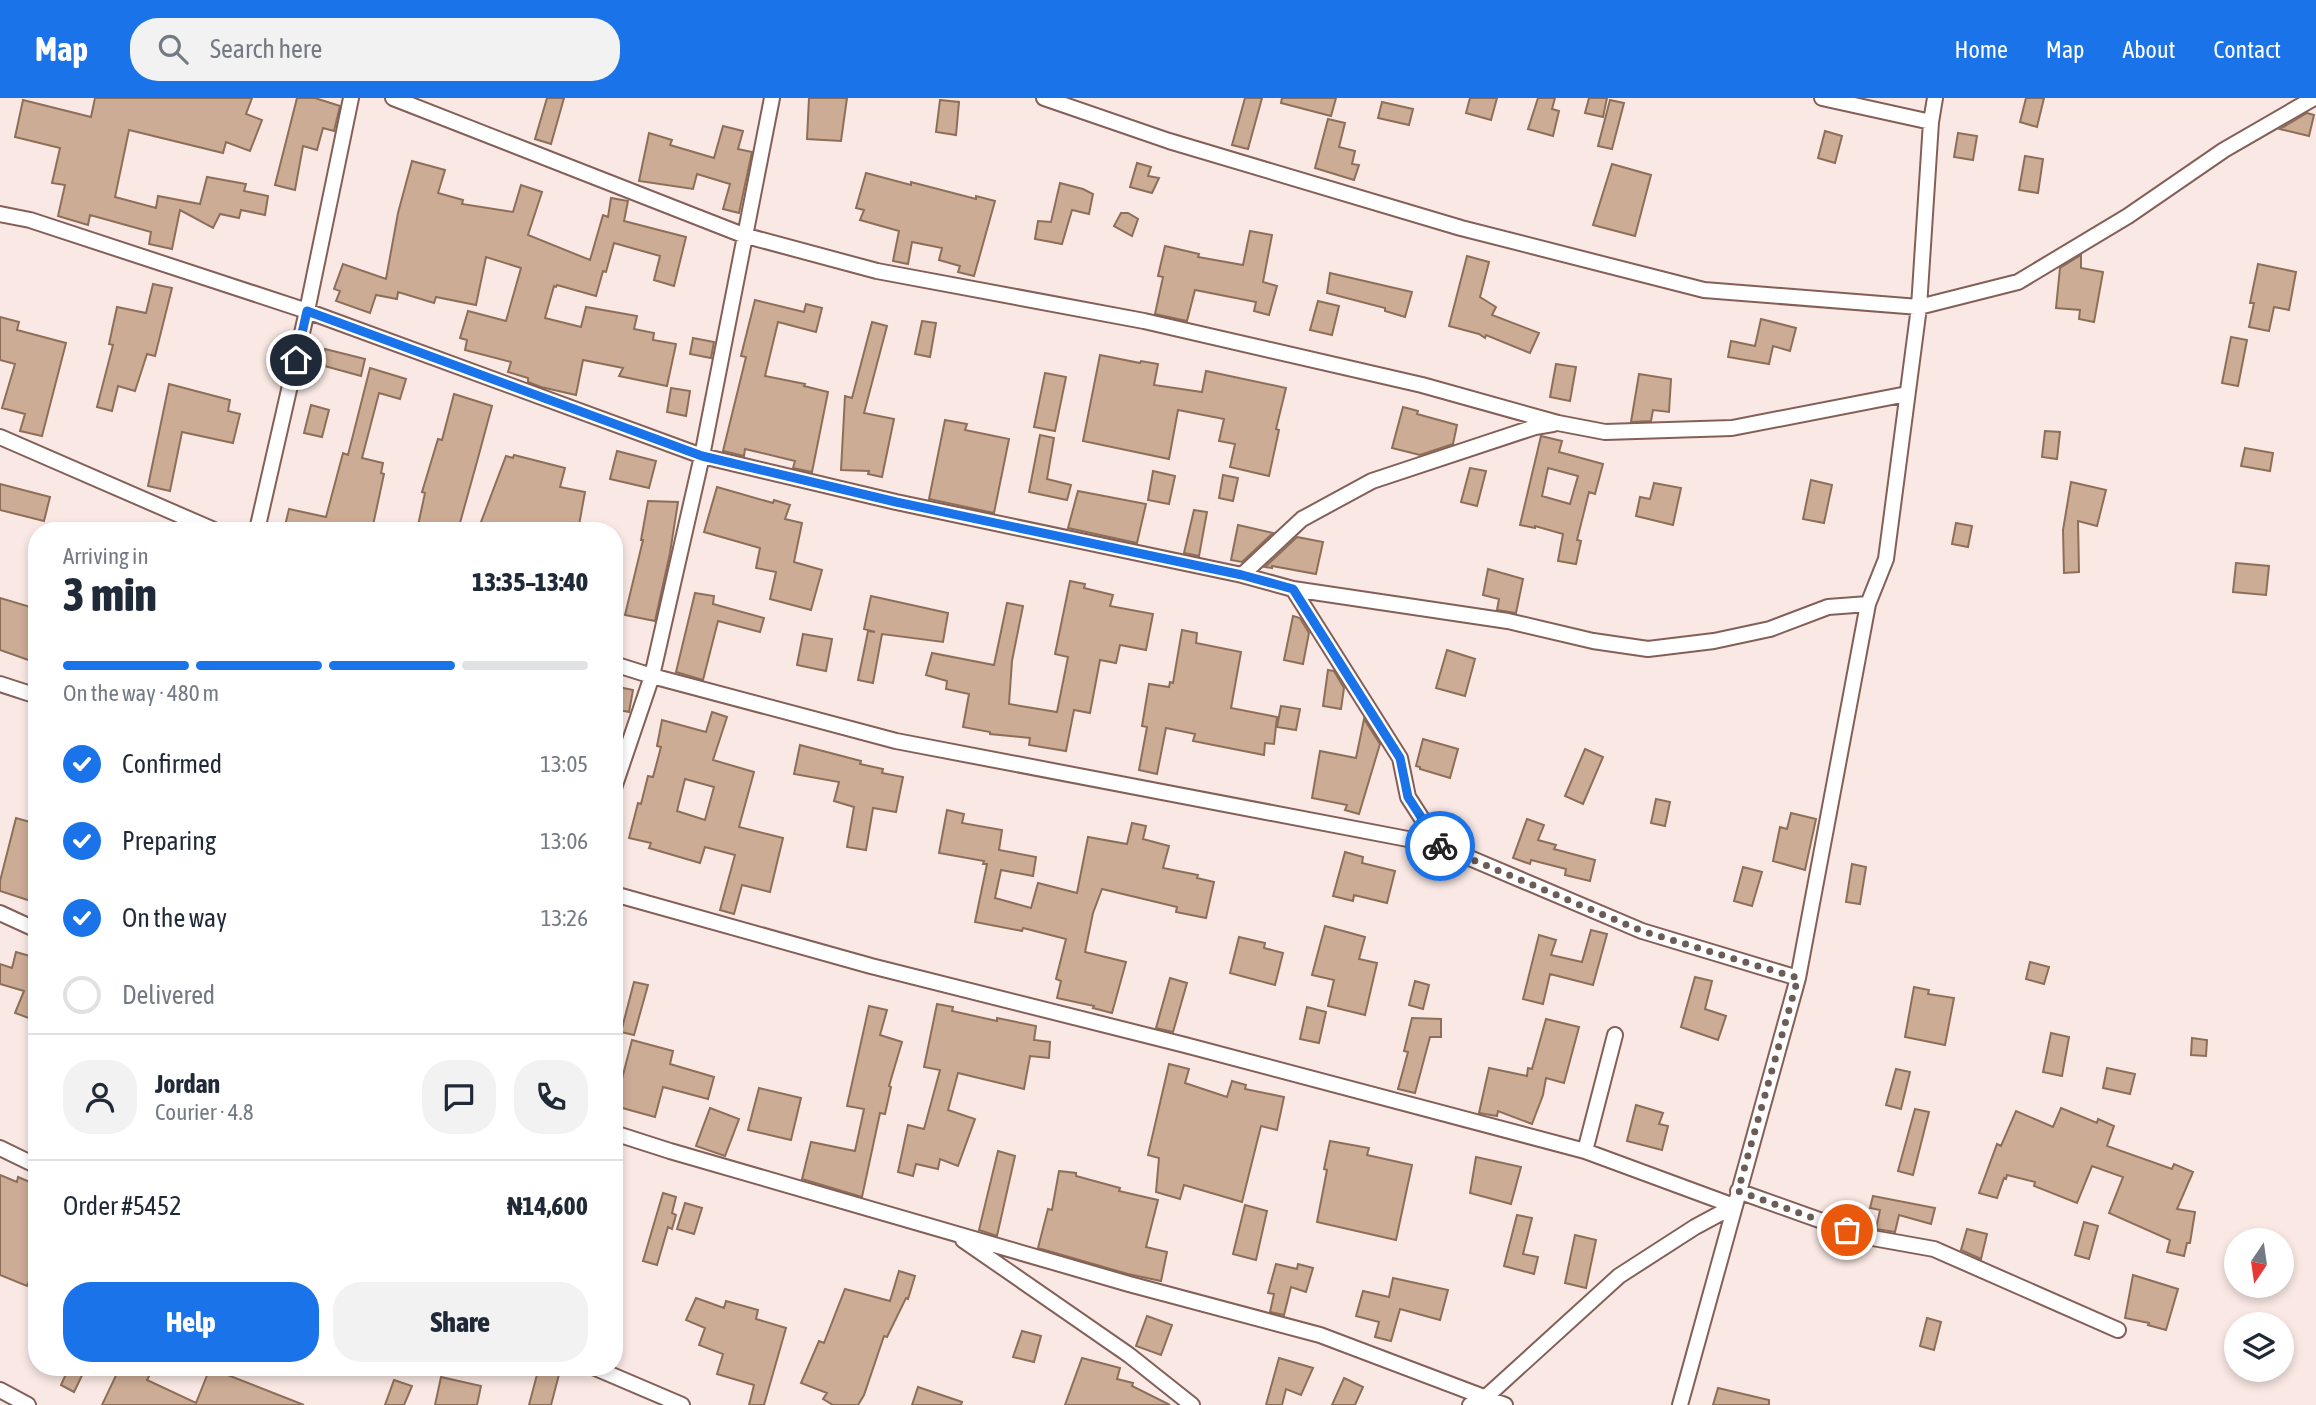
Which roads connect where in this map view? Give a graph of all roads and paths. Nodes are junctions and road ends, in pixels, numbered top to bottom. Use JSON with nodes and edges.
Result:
{"nodes":[{"id":1,"x":351,"y":98,"type":"edge"},
{"id":2,"x":393,"y":98,"type":"edge"},
{"id":3,"x":772,"y":98,"type":"edge"},
{"id":4,"x":1044,"y":98,"type":"edge"},
{"id":5,"x":1822,"y":98,"type":"edge"},
{"id":6,"x":1935,"y":98,"type":"edge"},
{"id":7,"x":2314,"y":98,"type":"edge"},
{"id":8,"x":1931,"y":122,"type":"junction"},
{"id":9,"x":0,"y":214,"type":"edge"},
{"id":10,"x":743,"y":235,"type":"junction"},
{"id":11,"x":1919,"y":307,"type":"junction"},
{"id":12,"x":307,"y":311,"type":"junction"},
{"id":13,"x":1907,"y":394,"type":"junction"},
{"id":14,"x":1558,"y":423,"type":"junction"},
{"id":15,"x":0,"y":438,"type":"edge"},
{"id":16,"x":702,"y":456,"type":"junction"},
{"id":17,"x":195,"y":522,"type":"edge"},
{"id":18,"x":259,"y":522,"type":"edge"},
{"id":19,"x":1242,"y":575,"type":"junction"},
{"id":20,"x":1293,"y":589,"type":"junction"},
{"id":21,"x":1868,"y":604,"type":"junction"},
{"id":22,"x":623,"y":667,"type":"edge"},
{"id":23,"x":652,"y":676,"type":"junction"},
{"id":24,"x":0,"y":684,"type":"edge"},
{"id":25,"x":28,"y":693,"type":"edge"},
{"id":26,"x":623,"y":761,"type":"edge"},
{"id":27,"x":1439,"y":845,"type":"junction"},
{"id":28,"x":623,"y":897,"type":"edge"},
{"id":29,"x":0,"y":913,"type":"edge"},
{"id":30,"x":28,"y":926,"type":"edge"},
{"id":31,"x":1798,"y":978,"type":"junction"},
{"id":32,"x":1615,"y":1035,"type":"dead end"},
{"id":33,"x":623,"y":1136,"type":"edge"},
{"id":34,"x":0,"y":1148,"type":"edge"},
{"id":35,"x":1584,"y":1151,"type":"junction"},
{"id":36,"x":28,"y":1162,"type":"edge"},
{"id":37,"x":1736,"y":1198,"type":"junction"},
{"id":38,"x":951,"y":1232,"type":"junction"},
{"id":39,"x":2118,"y":1330,"type":"dead end"},
{"id":40,"x":614,"y":1376,"type":"edge"},
{"id":41,"x":0,"y":1390,"type":"edge"},
{"id":42,"x":1486,"y":1397,"type":"junction"},
{"id":43,"x":28,"y":1405,"type":"edge"},
{"id":44,"x":682,"y":1405,"type":"edge"},
{"id":45,"x":1192,"y":1405,"type":"edge"},
{"id":46,"x":1470,"y":1405,"type":"edge"},
{"id":47,"x":1505,"y":1405,"type":"edge"},
{"id":48,"x":1680,"y":1405,"type":"edge"}],
"edges":[{"from":1,"to":12,"type":"street"},
{"from":2,"to":10,"type":"street"},
{"from":3,"to":10,"type":"street"},
{"from":4,"to":11,"type":"street"},
{"from":5,"to":8,"type":"street"},
{"from":6,"to":8,"type":"street"},
{"from":7,"to":11,"type":"street"},
{"from":8,"to":11,"type":"street"},
{"from":9,"to":12,"type":"street"},
{"from":10,"to":14,"type":"street"},
{"from":10,"to":16,"type":"street"},
{"from":11,"to":13,"type":"street"},
{"from":12,"to":16,"type":"street"},
{"from":12,"to":18,"type":"street"},
{"from":13,"to":14,"type":"street"},
{"from":13,"to":21,"type":"street"},
{"from":14,"to":19,"type":"street"},
{"from":15,"to":17,"type":"street"},
{"from":16,"to":19,"type":"street"},
{"from":16,"to":23,"type":"street"},
{"from":19,"to":20,"type":"street"},
{"from":20,"to":21,"type":"street"},
{"from":20,"to":27,"type":"street"},
{"from":21,"to":31,"type":"street"},
{"from":22,"to":23,"type":"street"},
{"from":23,"to":26,"type":"street"},
{"from":23,"to":27,"type":"street"},
{"from":24,"to":25,"type":"street"},
{"from":27,"to":31,"type":"street"},
{"from":28,"to":35,"type":"street"},
{"from":29,"to":30,"type":"street"},
{"from":31,"to":37,"type":"street"},
{"from":32,"to":35,"type":"street"},
{"from":33,"to":38,"type":"street"},
{"from":34,"to":36,"type":"street"},
{"from":35,"to":37,"type":"street"},
{"from":37,"to":39,"type":"street"},
{"from":37,"to":42,"type":"street"},
{"from":37,"to":48,"type":"street"},
{"from":38,"to":42,"type":"street"},
{"from":38,"to":45,"type":"street"},
{"from":40,"to":44,"type":"street"},
{"from":41,"to":43,"type":"street"},
{"from":42,"to":46,"type":"street"},
{"from":42,"to":47,"type":"street"}]}
